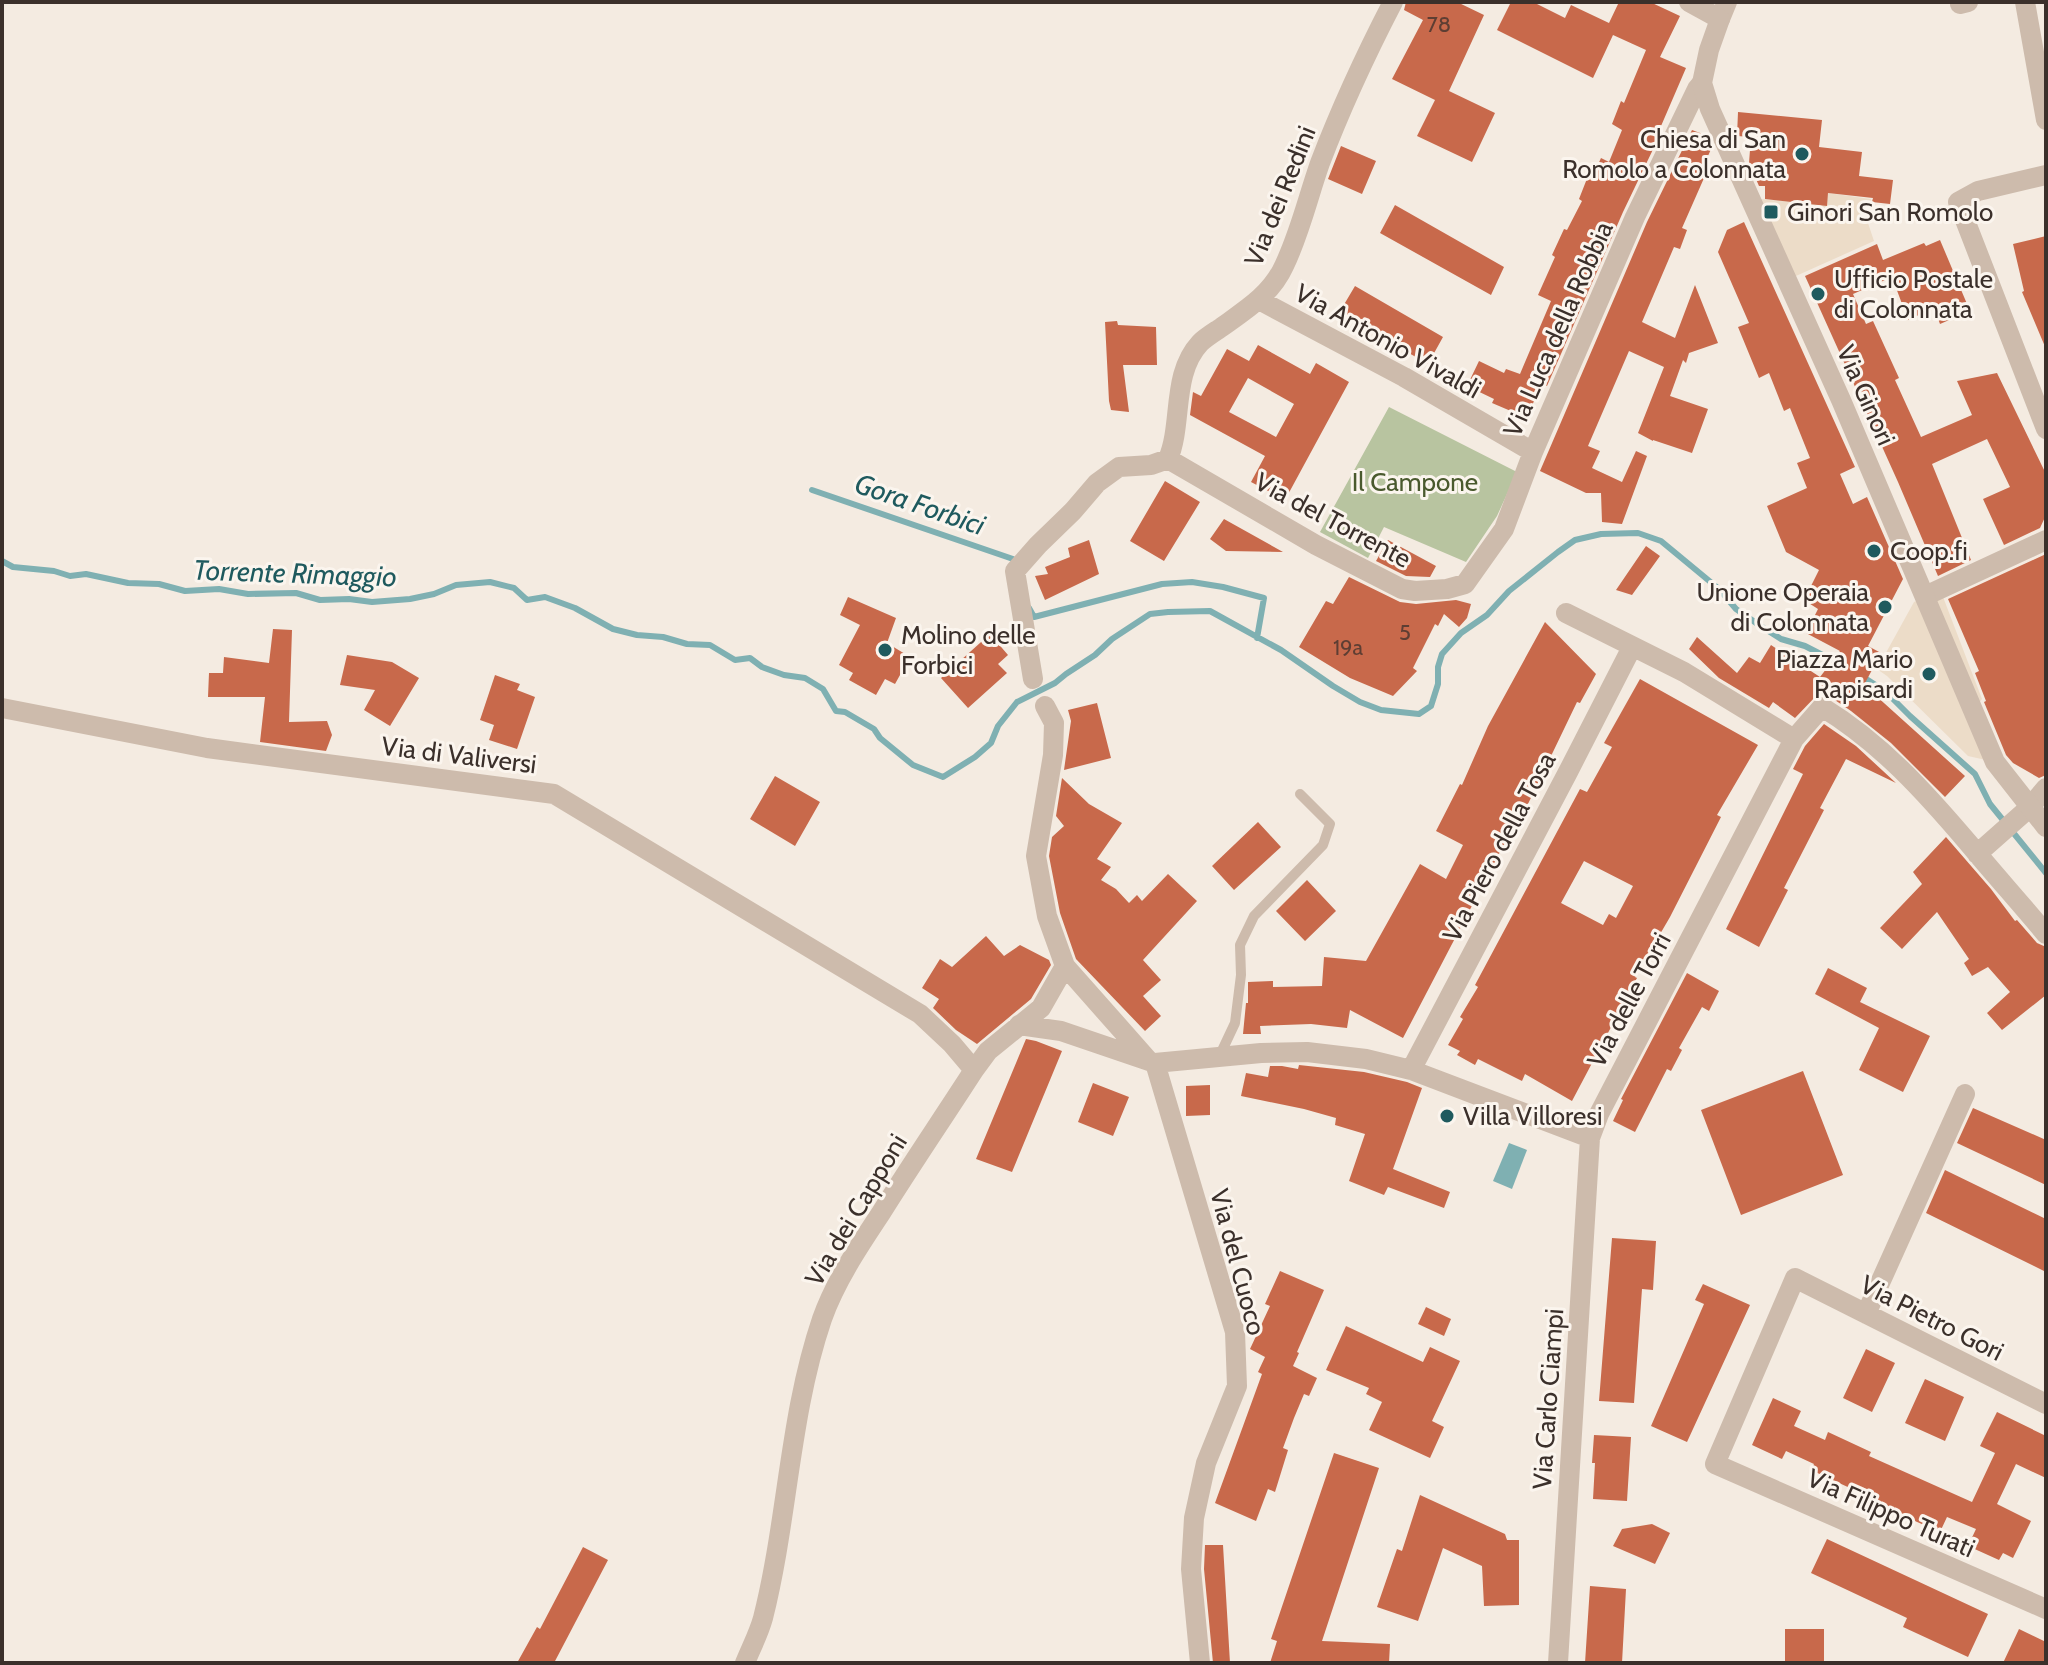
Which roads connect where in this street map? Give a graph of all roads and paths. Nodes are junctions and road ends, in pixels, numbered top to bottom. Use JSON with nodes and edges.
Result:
{"nodes":[{"id":1,"x":1393,"y":2,"type":"edge"},
{"id":2,"x":1689,"y":2,"type":"edge"},
{"id":3,"x":2025,"y":2,"type":"edge"},
{"id":4,"x":1724,"y":10,"type":"edge"},
{"id":5,"x":1702,"y":83,"type":"junction"},
{"id":6,"x":2046,"y":120,"type":"edge"},
{"id":7,"x":2046,"y":175,"type":"edge"},
{"id":8,"x":1259,"y":300,"type":"junction"},
{"id":9,"x":2046,"y":429,"type":"edge"},
{"id":10,"x":1533,"y":452,"type":"junction"},
{"id":11,"x":1168,"y":459,"type":"junction"},
{"id":12,"x":1504,"y":529,"type":"joint"},
{"id":13,"x":2046,"y":540,"type":"edge"},
{"id":14,"x":1925,"y":596,"type":"junction"},
{"id":15,"x":1566,"y":613,"type":"dead end"},
{"id":16,"x":1632,"y":647,"type":"junction"},
{"id":17,"x":1033,"y":679,"type":"dead end"},
{"id":18,"x":1045,"y":706,"type":"dead end"},
{"id":19,"x":2,"y":708,"type":"edge"},
{"id":20,"x":1794,"y":739,"type":"junction"},
{"id":21,"x":2046,"y":788,"type":"edge"},
{"id":22,"x":1300,"y":794,"type":"dead end"},
{"id":23,"x":2021,"y":814,"type":"junction"},
{"id":24,"x":2046,"y":827,"type":"edge"},
{"id":25,"x":1984,"y":849,"type":"junction"},
{"id":26,"x":2046,"y":934,"type":"edge"},
{"id":27,"x":1065,"y":966,"type":"junction"},
{"id":28,"x":1019,"y":1025,"type":"junction"},
{"id":29,"x":1219,"y":1057,"type":"junction"},
{"id":30,"x":1152,"y":1062,"type":"junction"},
{"id":31,"x":974,"y":1070,"type":"junction"},
{"id":32,"x":1411,"y":1070,"type":"junction"},
{"id":33,"x":1965,"y":1094,"type":"dead end"},
{"id":34,"x":1590,"y":1138,"type":"junction"},
{"id":35,"x":1866,"y":1314,"type":"junction"},
{"id":36,"x":2046,"y":1404,"type":"edge"},
{"id":37,"x":1715,"y":1464,"type":"joint"},
{"id":38,"x":2046,"y":1609,"type":"edge"},
{"id":39,"x":745,"y":1663,"type":"edge"},
{"id":40,"x":1200,"y":1663,"type":"edge"},
{"id":41,"x":1558,"y":1663,"type":"edge"}],
"edges":[{"from":1,"to":8,"type":"street","name":"Via dei Redini"},
{"from":2,"to":4,"type":"street"},
{"from":3,"to":6,"type":"street"},
{"from":4,"to":5,"type":"street","name":"Via Luca della Robbia"},
{"from":5,"to":10,"type":"street","name":"Via Luca della Robbia"},
{"from":5,"to":14,"type":"street","name":"Via Ginori"},
{"from":7,"to":9,"type":"street"},
{"from":8,"to":10,"type":"street","name":"Via Antonio Vivaldi"},
{"from":8,"to":11,"type":"street","name":"Via dei Redini"},
{"from":10,"to":12,"type":"street","name":"Via Luca della Robbia"},
{"from":11,"to":12,"type":"street","name":"Via del Torrente"},
{"from":11,"to":17,"type":"street"},
{"from":13,"to":14,"type":"street"},
{"from":14,"to":23,"type":"street"},
{"from":15,"to":16,"type":"street"},
{"from":16,"to":20,"type":"street"},
{"from":16,"to":32,"type":"street","name":"Via Piero della Tosa"},
{"from":18,"to":27,"type":"street"},
{"from":19,"to":31,"type":"street","name":"Via di Valiversi"},
{"from":20,"to":25,"type":"street","name":"Via delle Torri"},
{"from":20,"to":34,"type":"street","name":"Via delle Torri"},
{"from":21,"to":23,"type":"street"},
{"from":22,"to":29,"type":"lane"},
{"from":23,"to":24,"type":"street"},
{"from":23,"to":25,"type":"street"},
{"from":25,"to":26,"type":"street"},
{"from":27,"to":28,"type":"street","name":"Via dei Capponi"},
{"from":27,"to":30,"type":"street"},
{"from":28,"to":30,"type":"street"},
{"from":28,"to":31,"type":"street","name":"Via dei Capponi"},
{"from":29,"to":30,"type":"street"},
{"from":29,"to":32,"type":"street"},
{"from":30,"to":40,"type":"street","name":"Via del Cuoco"},
{"from":31,"to":39,"type":"street","name":"Via dei Capponi"},
{"from":32,"to":34,"type":"street"},
{"from":33,"to":35,"type":"street"},
{"from":34,"to":41,"type":"street","name":"Via Carlo Ciampi"},
{"from":35,"to":36,"type":"street","name":"Via Pietro Gori"},
{"from":35,"to":37,"type":"street","name":"Via Pietro Gori"},
{"from":37,"to":38,"type":"street","name":"Via Filippo Turati"}]}
